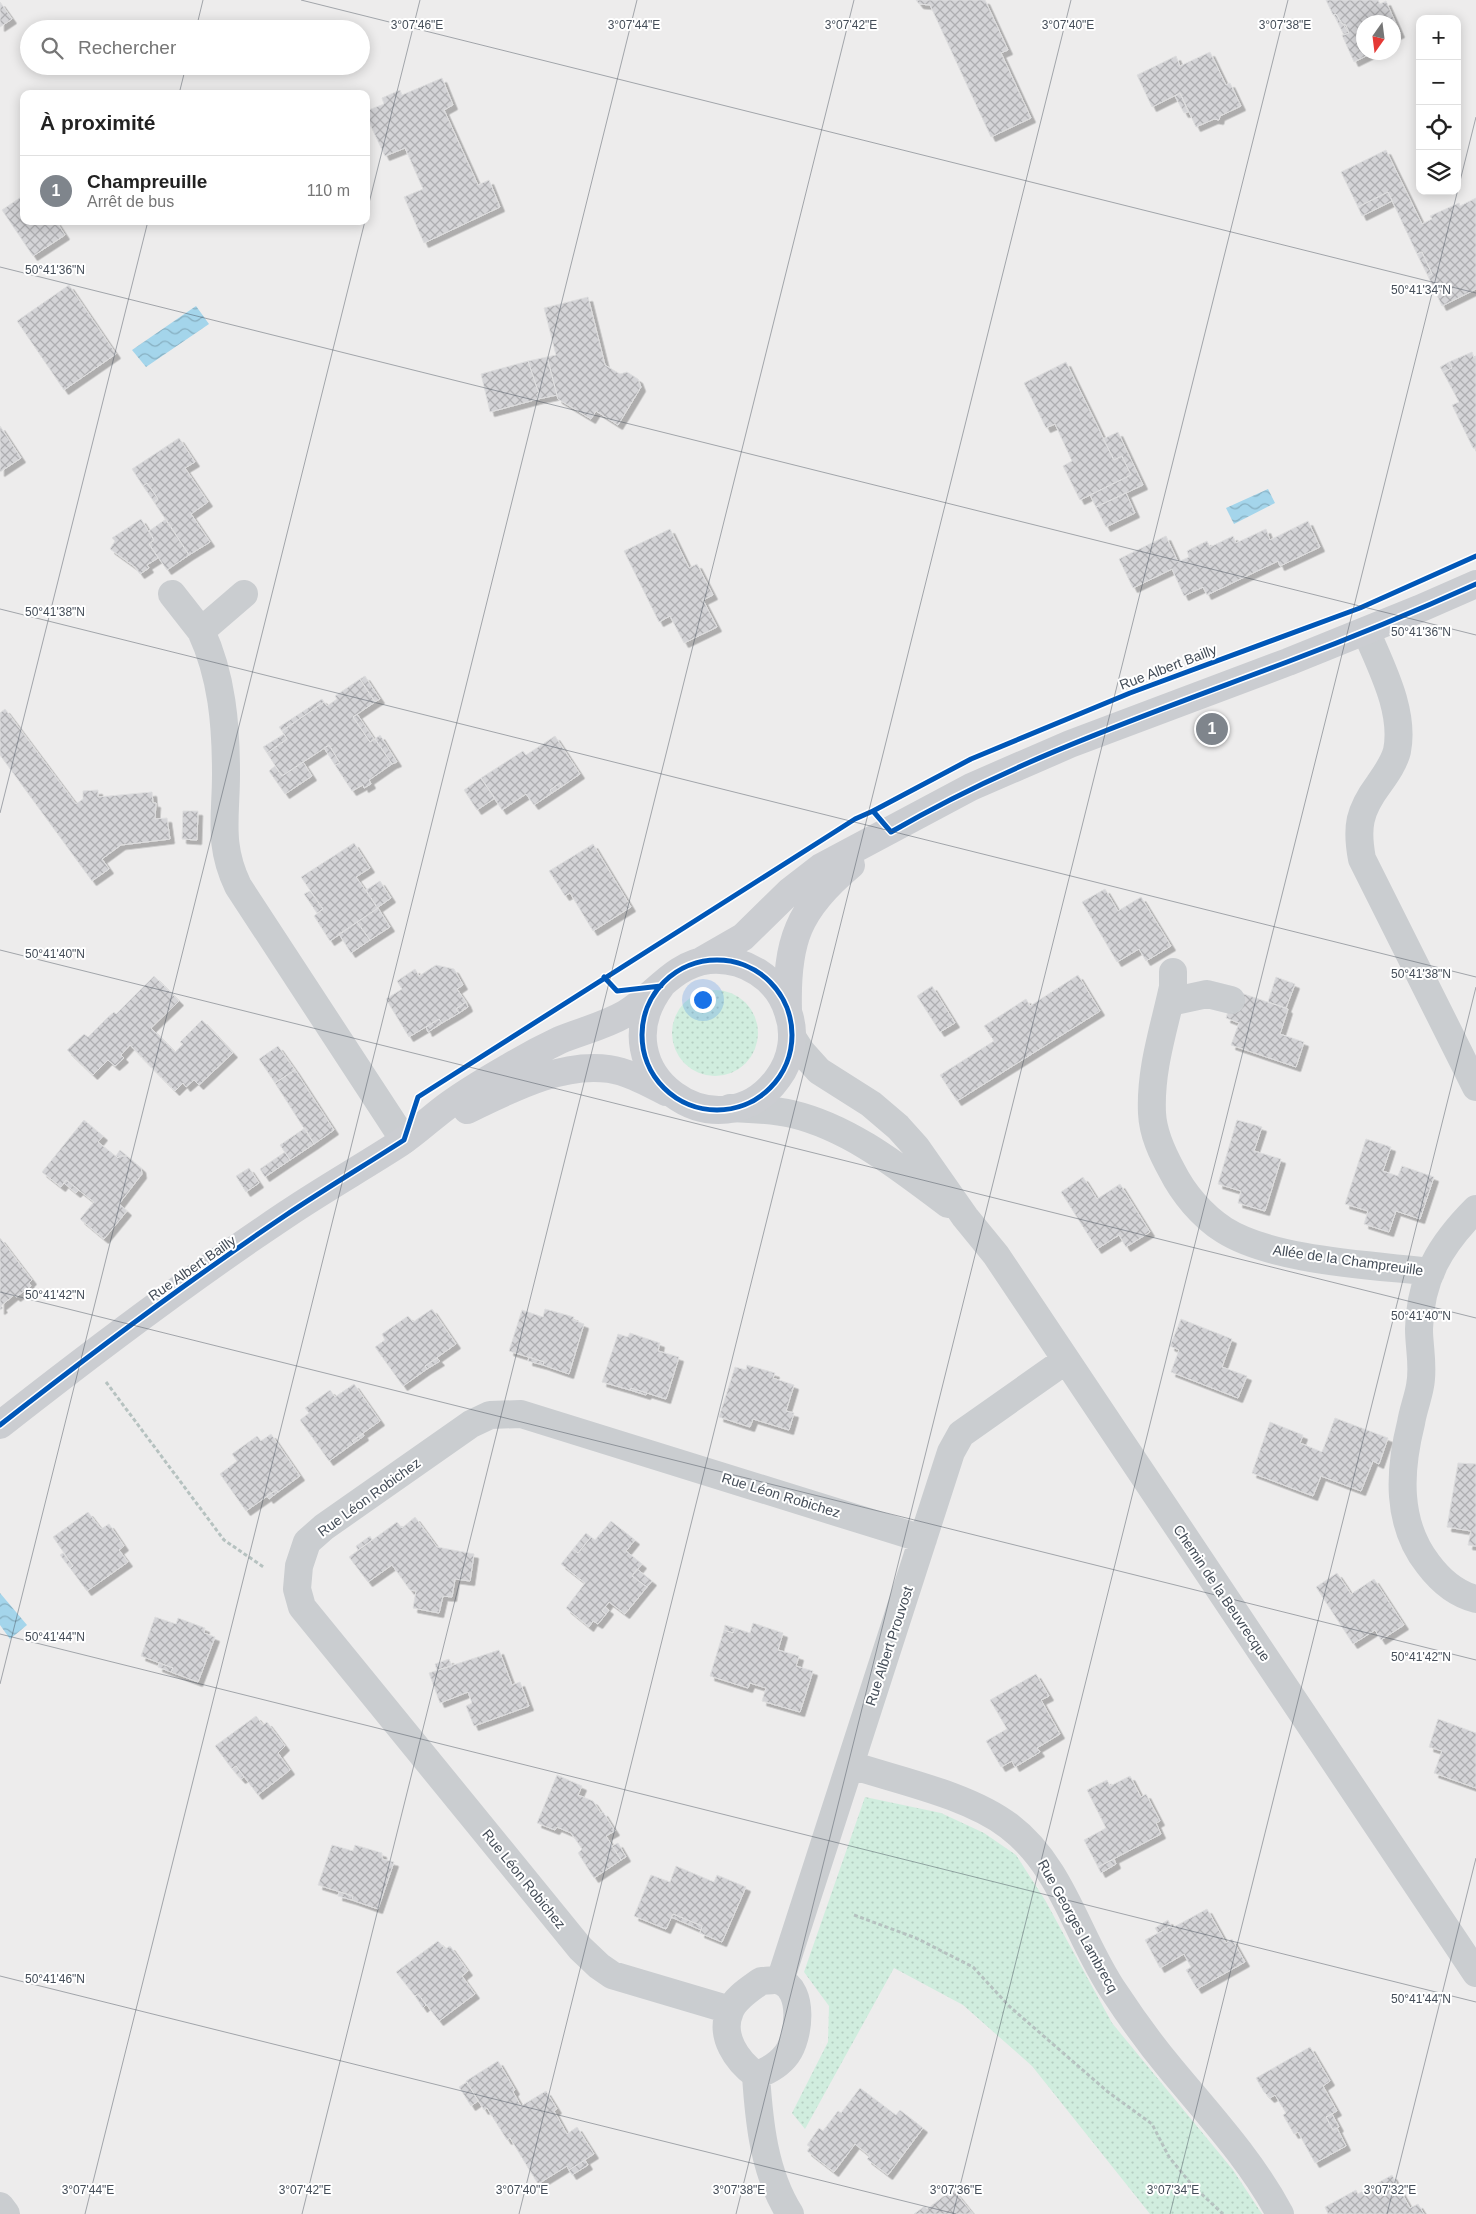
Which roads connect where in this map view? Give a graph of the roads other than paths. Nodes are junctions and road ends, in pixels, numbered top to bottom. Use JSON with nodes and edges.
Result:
{"nodes":[{"id":1,"x":1476,"y":584,"type":"edge"},
{"id":2,"x":172,"y":594,"type":"dead end"},
{"id":3,"x":244,"y":594,"type":"dead end"},
{"id":4,"x":201,"y":631,"type":"junction"},
{"id":5,"x":1366,"y":631,"type":"junction"},
{"id":6,"x":891,"y":832,"type":"junction"},
{"id":7,"x":700,"y":962,"type":"junction"},
{"id":8,"x":1173,"y":972,"type":"dead end"},
{"id":9,"x":661,"y":986,"type":"junction"},
{"id":10,"x":1232,"y":1000,"type":"dead end"},
{"id":11,"x":1170,"y":1002,"type":"junction"},
{"id":12,"x":790,"y":1024,"type":"junction"},
{"id":13,"x":1476,"y":1087,"type":"edge"},
{"id":14,"x":676,"y":1096,"type":"junction"},
{"id":15,"x":730,"y":1108,"type":"junction"},
{"id":16,"x":404,"y":1140,"type":"junction"},
{"id":17,"x":1476,"y":1210,"type":"edge"},
{"id":18,"x":965,"y":1217,"type":"junction"},
{"id":19,"x":1431,"y":1272,"type":"junction"},
{"id":20,"x":1066,"y":1360,"type":"junction"},
{"id":21,"x":0,"y":1425,"type":"edge"},
{"id":22,"x":923,"y":1539,"type":"junction"},
{"id":23,"x":1476,"y":1599,"type":"edge"},
{"id":24,"x":851,"y":1765,"type":"junction"},
{"id":25,"x":1476,"y":1972,"type":"edge"},
{"id":26,"x":780,"y":1981,"type":"junction"},
{"id":27,"x":730,"y":2010,"type":"junction"},
{"id":28,"x":756,"y":2075,"type":"junction"},
{"id":29,"x":0,"y":2206,"type":"edge"},
{"id":30,"x":6,"y":2214,"type":"edge"},
{"id":31,"x":790,"y":2214,"type":"edge"},
{"id":32,"x":1280,"y":2214,"type":"edge"}],
"edges":[{"from":1,"to":5,"type":"main road"},
{"from":2,"to":4,"type":"street"},
{"from":3,"to":4,"type":"street"},
{"from":4,"to":16,"type":"street"},
{"from":5,"to":6,"type":"main road"},
{"from":5,"to":13,"type":"street"},
{"from":6,"to":7,"type":"main road"},
{"from":6,"to":12,"type":"main road"},
{"from":7,"to":9,"type":"main road"},
{"from":7,"to":12,"type":"main road"},
{"from":8,"to":11,"type":"street","name":"Allée de la Champreuille"},
{"from":9,"to":14,"type":"main road"},
{"from":9,"to":16,"type":"main road"},
{"from":10,"to":11,"type":"street"},
{"from":11,"to":19,"type":"street","name":"Allée de la Champreuille"},
{"from":12,"to":15,"type":"main road"},
{"from":12,"to":18,"type":"street","name":"Chemin de la Beuvrecque"},
{"from":14,"to":15,"type":"main road"},
{"from":14,"to":16,"type":"main road"},
{"from":15,"to":18,"type":"street","name":"Chemin de la Beuvrecque"},
{"from":16,"to":21,"type":"main road","name":"Rue Albert Bailly"},
{"from":17,"to":19,"type":"street","name":"Allée de la Champreuille"},
{"from":18,"to":20,"type":"street","name":"Chemin de la Beuvrecque"},
{"from":19,"to":23,"type":"street","name":"Allée de la Champreuille"},
{"from":20,"to":22,"type":"street","name":"Rue Albert Prouvost"},
{"from":20,"to":25,"type":"street","name":"Chemin de la Beuvrecque"},
{"from":22,"to":24,"type":"street","name":"Rue Albert Prouvost"},
{"from":22,"to":27,"type":"street","name":"Rue Léon Robichez"},
{"from":24,"to":26,"type":"street","name":"Rue Albert Prouvost"},
{"from":24,"to":32,"type":"street","name":"Rue Georges Lambrecq"},
{"from":26,"to":27,"type":"street"},
{"from":26,"to":28,"type":"street"},
{"from":27,"to":28,"type":"street"},
{"from":28,"to":31,"type":"street"},
{"from":29,"to":30,"type":"street"}]}
